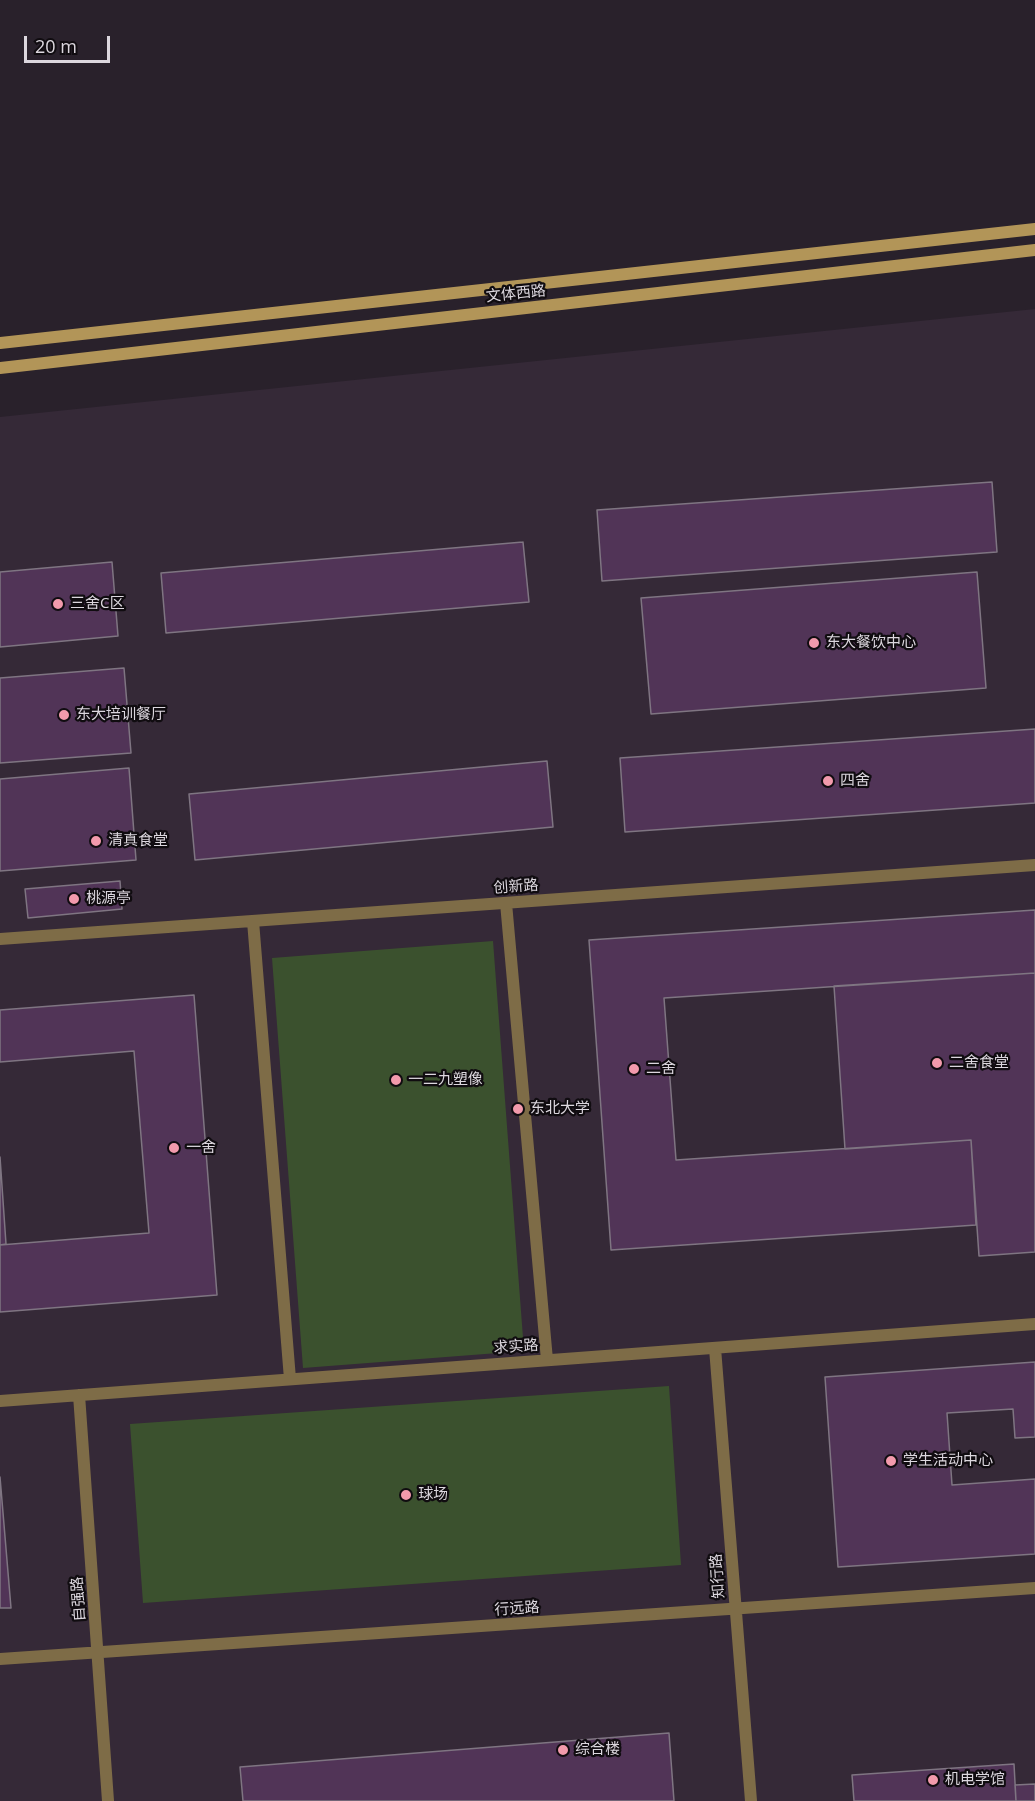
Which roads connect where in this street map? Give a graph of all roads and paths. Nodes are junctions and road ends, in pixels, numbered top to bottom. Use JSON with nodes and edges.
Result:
{"nodes":[{"id":1,"x":1035,"y":229,"type":"edge"},
{"id":2,"x":1035,"y":250,"type":"edge"},
{"id":3,"x":0,"y":343,"type":"edge"},
{"id":4,"x":0,"y":368,"type":"edge"},
{"id":5,"x":1035,"y":865,"type":"edge"},
{"id":6,"x":506,"y":903,"type":"junction"},
{"id":7,"x":253,"y":921,"type":"junction"},
{"id":8,"x":0,"y":939,"type":"edge"},
{"id":9,"x":1035,"y":1324,"type":"edge"},
{"id":10,"x":715,"y":1348,"type":"junction"},
{"id":11,"x":547,"y":1360,"type":"junction"},
{"id":12,"x":290,"y":1379,"type":"junction"},
{"id":13,"x":79,"y":1395,"type":"junction"},
{"id":14,"x":0,"y":1401,"type":"edge"},
{"id":15,"x":1035,"y":1588,"type":"edge"},
{"id":16,"x":735,"y":1609,"type":"junction"},
{"id":17,"x":98,"y":1653,"type":"junction"},
{"id":18,"x":0,"y":1659,"type":"edge"},
{"id":19,"x":108,"y":1801,"type":"edge"},
{"id":20,"x":751,"y":1801,"type":"edge"}],
"edges":[{"from":1,"to":3,"type":"street","name":"文体西路"},
{"from":2,"to":4,"type":"street","name":"文体西路"},
{"from":5,"to":6,"type":"street","name":"创新路"},
{"from":6,"to":7,"type":"street","name":"创新路"},
{"from":6,"to":11,"type":"street"},
{"from":7,"to":8,"type":"street","name":"创新路"},
{"from":7,"to":12,"type":"street"},
{"from":9,"to":10,"type":"street","name":"求实路"},
{"from":10,"to":11,"type":"street","name":"求实路"},
{"from":10,"to":16,"type":"street","name":"知行路"},
{"from":11,"to":12,"type":"street","name":"求实路"},
{"from":12,"to":13,"type":"street","name":"求实路"},
{"from":13,"to":14,"type":"street","name":"求实路"},
{"from":13,"to":17,"type":"street","name":"自强路"},
{"from":15,"to":16,"type":"street","name":"行远路"},
{"from":16,"to":17,"type":"street","name":"行远路"},
{"from":16,"to":20,"type":"street","name":"知行路"},
{"from":17,"to":18,"type":"street","name":"行远路"},
{"from":17,"to":19,"type":"street","name":"自强路"}]}
